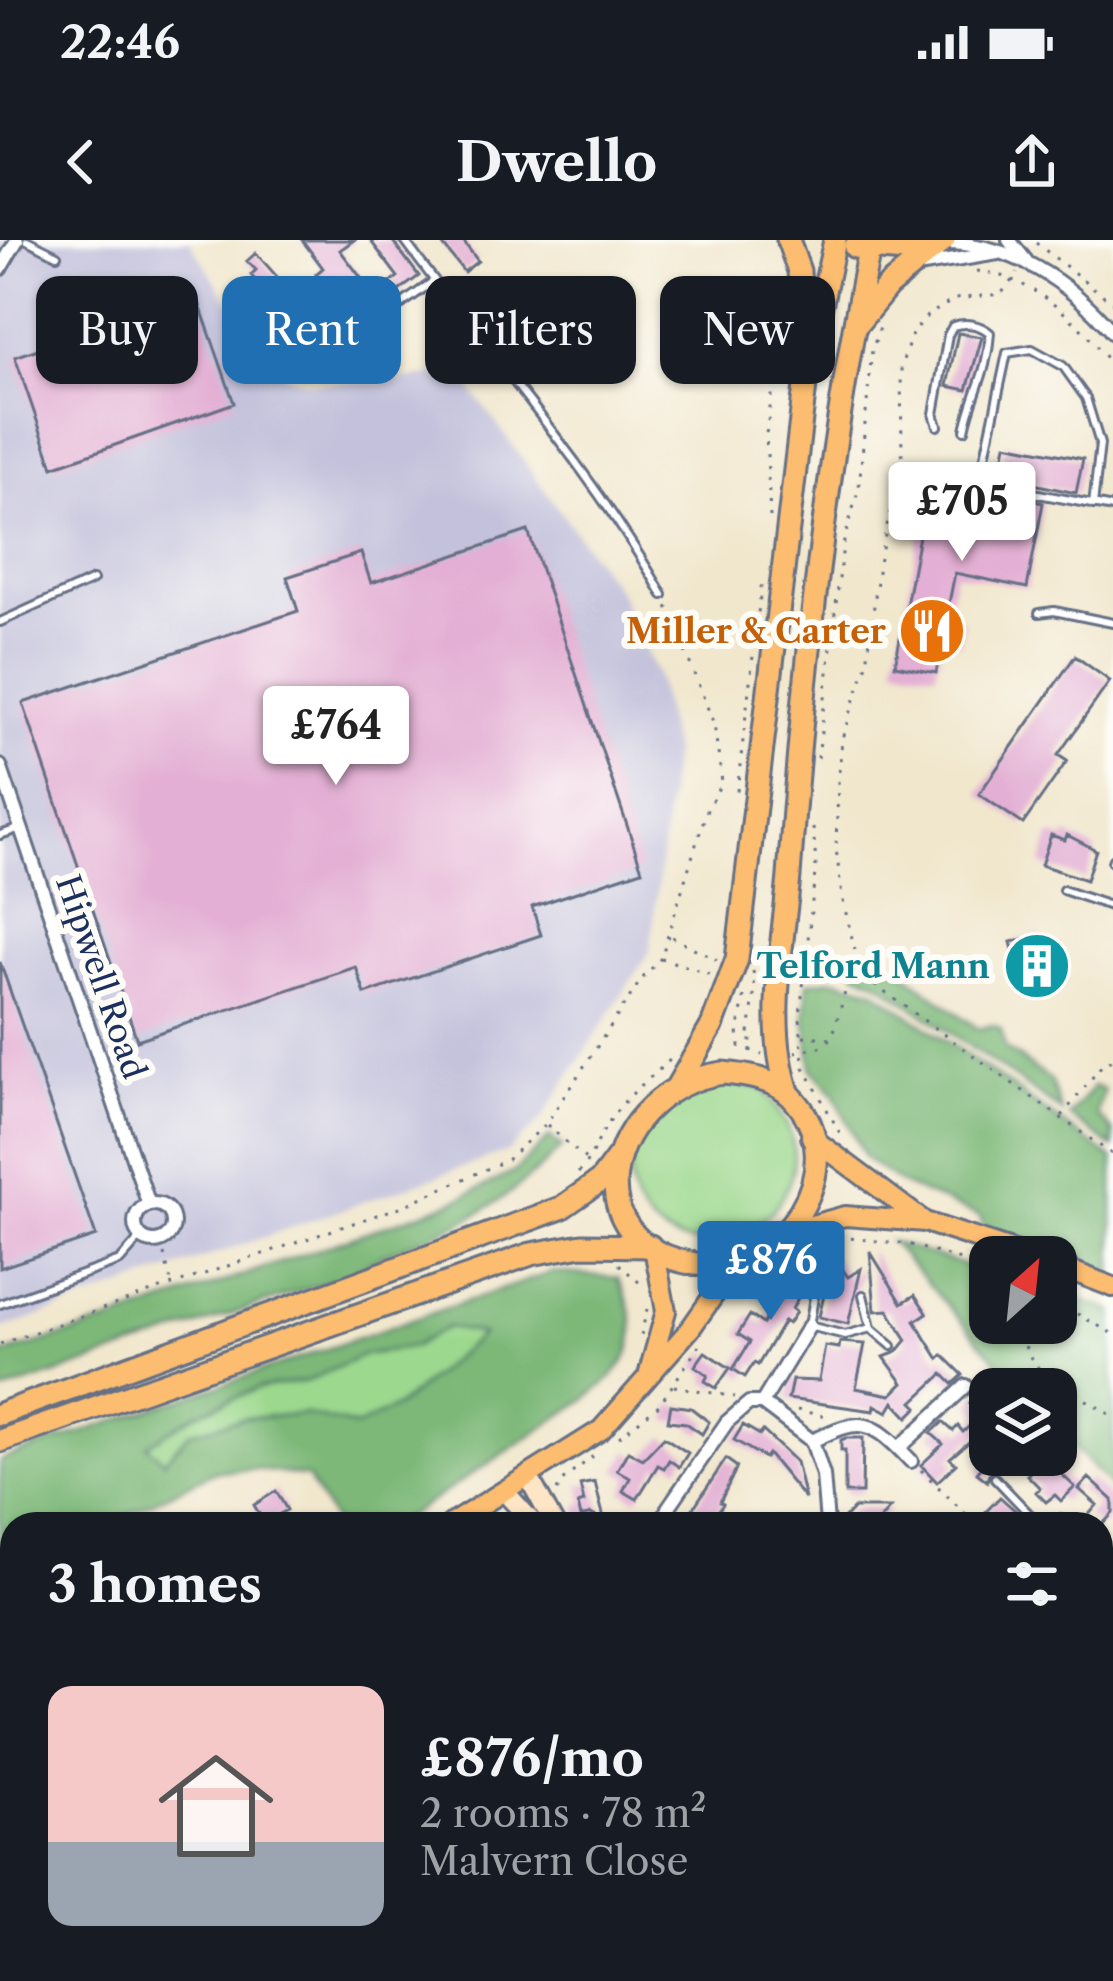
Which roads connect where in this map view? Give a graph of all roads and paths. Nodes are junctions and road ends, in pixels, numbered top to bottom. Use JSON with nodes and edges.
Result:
{"nodes":[{"id":1,"x":17,"y":240,"type":"edge"},
{"id":2,"x":27,"y":240,"type":"edge"},
{"id":3,"x":404,"y":240,"type":"edge"},
{"id":4,"x":788,"y":240,"type":"edge"},
{"id":5,"x":1009,"y":240,"type":"edge"},
{"id":6,"x":831,"y":241,"type":"edge"},
{"id":7,"x":939,"y":244,"type":"edge"},
{"id":8,"x":870,"y":245,"type":"edge"},
{"id":9,"x":1033,"y":248,"type":"edge"},
{"id":10,"x":999,"y":253,"type":"junction"},
{"id":11,"x":57,"y":255,"type":"dead end"},
{"id":12,"x":911,"y":267,"type":"junction"},
{"id":13,"x":0,"y":269,"type":"edge"},
{"id":14,"x":972,"y":271,"type":"dead end"},
{"id":15,"x":1018,"y":274,"type":"dead end"},
{"id":16,"x":430,"y":276,"type":"edge"},
{"id":17,"x":800,"y":276,"type":"edge"},
{"id":18,"x":825,"y":276,"type":"edge"},
{"id":19,"x":1012,"y":282,"type":"junction"},
{"id":20,"x":1113,"y":303,"type":"edge"},
{"id":21,"x":887,"y":313,"type":"dead end"},
{"id":22,"x":856,"y":324,"type":"junction"},
{"id":23,"x":1113,"y":333,"type":"edge"},
{"id":24,"x":1113,"y":368,"type":"edge"},
{"id":25,"x":514,"y":384,"type":"edge"},
{"id":26,"x":774,"y":384,"type":"edge"},
{"id":27,"x":805,"y":384,"type":"edge"},
{"id":28,"x":938,"y":426,"type":"dead end"},
{"id":29,"x":964,"y":430,"type":"dead end"},
{"id":30,"x":1093,"y":505,"type":"junction"},
{"id":31,"x":1113,"y":508,"type":"edge"},
{"id":32,"x":770,"y":520,"type":"dead end"},
{"id":33,"x":764,"y":563,"type":"dead end"},
{"id":34,"x":93,"y":580,"type":"dead end"},
{"id":35,"x":663,"y":595,"type":"joint"},
{"id":36,"x":1040,"y":613,"type":"dead end"},
{"id":37,"x":0,"y":622,"type":"edge"},
{"id":38,"x":1113,"y":623,"type":"edge"},
{"id":39,"x":818,"y":758,"type":"dead end"},
{"id":40,"x":0,"y":766,"type":"edge"},
{"id":41,"x":735,"y":809,"type":"dead end"},
{"id":42,"x":812,"y":819,"type":"dead end"},
{"id":43,"x":21,"y":828,"type":"junction"},
{"id":44,"x":0,"y":835,"type":"edge"},
{"id":45,"x":1063,"y":890,"type":"dead end"},
{"id":46,"x":1113,"y":907,"type":"edge"},
{"id":47,"x":670,"y":936,"type":"junction"},
{"id":48,"x":723,"y":948,"type":"dead end"},
{"id":49,"x":661,"y":958,"type":"junction"},
{"id":50,"x":721,"y":961,"type":"junction"},
{"id":51,"x":728,"y":963,"type":"dead end"},
{"id":52,"x":746,"y":967,"type":"dead end"},
{"id":53,"x":850,"y":974,"type":"junction"},
{"id":54,"x":716,"y":976,"type":"dead end"},
{"id":55,"x":746,"y":985,"type":"dead end"},
{"id":56,"x":799,"y":1036,"type":"junction"},
{"id":57,"x":832,"y":1038,"type":"junction"},
{"id":58,"x":762,"y":1041,"type":"dead end"},
{"id":59,"x":686,"y":1044,"type":"dead end"},
{"id":60,"x":800,"y":1052,"type":"junction"},
{"id":61,"x":764,"y":1055,"type":"dead end"},
{"id":62,"x":1113,"y":1060,"type":"edge"},
{"id":63,"x":678,"y":1085,"type":"junction"},
{"id":64,"x":789,"y":1094,"type":"junction"},
{"id":65,"x":1061,"y":1117,"type":"junction"},
{"id":66,"x":546,"y":1124,"type":"junction"},
{"id":67,"x":840,"y":1135,"type":"dead end"},
{"id":68,"x":812,"y":1137,"type":"junction"},
{"id":69,"x":1113,"y":1155,"type":"edge"},
{"id":70,"x":618,"y":1157,"type":"junction"},
{"id":71,"x":589,"y":1162,"type":"junction"},
{"id":72,"x":580,"y":1180,"type":"dead end"},
{"id":73,"x":149,"y":1205,"type":"junction"},
{"id":74,"x":925,"y":1222,"type":"junction"},
{"id":75,"x":787,"y":1232,"type":"junction"},
{"id":76,"x":837,"y":1232,"type":"dead end"},
{"id":77,"x":969,"y":1236,"type":"edge"},
{"id":78,"x":141,"y":1238,"type":"junction"},
{"id":79,"x":652,"y":1248,"type":"junction"},
{"id":80,"x":164,"y":1254,"type":"dead end"},
{"id":81,"x":969,"y":1261,"type":"edge"},
{"id":82,"x":737,"y":1262,"type":"junction"},
{"id":83,"x":618,"y":1264,"type":"dead end"},
{"id":84,"x":771,"y":1264,"type":"dead end"},
{"id":85,"x":1077,"y":1273,"type":"edge"},
{"id":86,"x":817,"y":1280,"type":"dead end"},
{"id":87,"x":650,"y":1284,"type":"dead end"},
{"id":88,"x":1113,"y":1287,"type":"edge"},
{"id":89,"x":172,"y":1288,"type":"junction"},
{"id":90,"x":736,"y":1294,"type":"dead end"},
{"id":91,"x":863,"y":1295,"type":"dead end"},
{"id":92,"x":0,"y":1304,"type":"edge"},
{"id":93,"x":1077,"y":1314,"type":"edge"},
{"id":94,"x":809,"y":1326,"type":"junction"},
{"id":95,"x":871,"y":1328,"type":"junction"},
{"id":96,"x":1113,"y":1334,"type":"edge"},
{"id":97,"x":0,"y":1344,"type":"edge"},
{"id":98,"x":1027,"y":1344,"type":"edge"},
{"id":99,"x":892,"y":1346,"type":"dead end"},
{"id":100,"x":646,"y":1382,"type":"junction"},
{"id":101,"x":966,"y":1386,"type":"dead end"},
{"id":102,"x":762,"y":1403,"type":"junction"},
{"id":103,"x":0,"y":1414,"type":"edge"},
{"id":104,"x":1113,"y":1416,"type":"edge"},
{"id":105,"x":0,"y":1441,"type":"edge"},
{"id":106,"x":812,"y":1441,"type":"junction"},
{"id":107,"x":899,"y":1448,"type":"junction"},
{"id":108,"x":911,"y":1461,"type":"joint"},
{"id":109,"x":529,"y":1478,"type":"junction"},
{"id":110,"x":995,"y":1478,"type":"dead end"},
{"id":111,"x":505,"y":1492,"type":"junction"},
{"id":112,"x":471,"y":1512,"type":"edge"},
{"id":113,"x":523,"y":1512,"type":"edge"},
{"id":114,"x":547,"y":1512,"type":"edge"},
{"id":115,"x":667,"y":1512,"type":"edge"},
{"id":116,"x":826,"y":1512,"type":"edge"},
{"id":117,"x":964,"y":1512,"type":"edge"},
{"id":118,"x":1028,"y":1512,"type":"edge"}],
"edges":[{"from":1,"to":13,"type":"street"},
{"from":2,"to":11,"type":"lane"},
{"from":3,"to":16,"type":"lane"},
{"from":4,"to":17,"type":"highway"},
{"from":5,"to":9,"type":"street"},
{"from":6,"to":8,"type":"highway"},
{"from":6,"to":18,"type":"highway"},
{"from":7,"to":8,"type":"highway"},
{"from":7,"to":10,"type":"street"},
{"from":7,"to":12,"type":"highway"},
{"from":8,"to":22,"type":"highway"},
{"from":9,"to":10,"type":"street"},
{"from":9,"to":20,"type":"path"},
{"from":9,"to":23,"type":"street"},
{"from":10,"to":12,"type":"street"},
{"from":12,"to":22,"type":"highway"},
{"from":14,"to":19,"type":"path"},
{"from":15,"to":19,"type":"path"},
{"from":19,"to":24,"type":"path"},
{"from":19,"to":53,"type":"path"},
{"from":21,"to":39,"type":"path"},
{"from":22,"to":64,"type":"highway"},
{"from":25,"to":35,"type":"lane"},
{"from":26,"to":32,"type":"path"},
{"from":27,"to":63,"type":"highway"},
{"from":28,"to":29,"type":"lane"},
{"from":30,"to":30,"type":"lane"},
{"from":30,"to":31,"type":"lane"},
{"from":33,"to":41,"type":"path"},
{"from":34,"to":37,"type":"lane"},
{"from":35,"to":47,"type":"path"},
{"from":36,"to":38,"type":"lane"},
{"from":40,"to":43,"type":"street","name":"Hipwell Road"},
{"from":42,"to":56,"type":"path"},
{"from":43,"to":44,"type":"lane"},
{"from":43,"to":73,"type":"street","name":"Hipwell Road"},
{"from":45,"to":46,"type":"lane"},
{"from":47,"to":49,"type":"path"},
{"from":47,"to":50,"type":"path"},
{"from":48,"to":50,"type":"path"},
{"from":49,"to":54,"type":"path"},
{"from":49,"to":66,"type":"path"},
{"from":50,"to":51,"type":"path"},
{"from":52,"to":58,"type":"path"},
{"from":53,"to":57,"type":"path"},
{"from":53,"to":65,"type":"path"},
{"from":55,"to":61,"type":"path"},
{"from":56,"to":57,"type":"path"},
{"from":56,"to":60,"type":"path"},
{"from":57,"to":60,"type":"path"},
{"from":59,"to":71,"type":"path"},
{"from":60,"to":67,"type":"path"},
{"from":62,"to":65,"type":"path"},
{"from":63,"to":64,"type":"highway"},
{"from":63,"to":70,"type":"highway"},
{"from":64,"to":68,"type":"highway"},
{"from":65,"to":69,"type":"path"},
{"from":66,"to":71,"type":"path"},
{"from":66,"to":89,"type":"path"},
{"from":68,"to":74,"type":"main road"},
{"from":68,"to":75,"type":"highway"},
{"from":70,"to":79,"type":"highway"},
{"from":70,"to":103,"type":"highway"},
{"from":71,"to":72,"type":"path"},
{"from":73,"to":78,"type":"street"},
{"from":73,"to":78,"type":"street","name":"Hipwell Road"},
{"from":74,"to":75,"type":"main road"},
{"from":74,"to":77,"type":"main road"},
{"from":75,"to":82,"type":"highway"},
{"from":76,"to":81,"type":"path"},
{"from":78,"to":92,"type":"lane"},
{"from":79,"to":82,"type":"highway"},
{"from":79,"to":100,"type":"main road"},
{"from":79,"to":105,"type":"highway"},
{"from":80,"to":89,"type":"path"},
{"from":82,"to":100,"type":"main road"},
{"from":83,"to":87,"type":"path"},
{"from":84,"to":90,"type":"path"},
{"from":85,"to":88,"type":"main road"},
{"from":86,"to":94,"type":"lane"},
{"from":89,"to":97,"type":"path"},
{"from":91,"to":95,"type":"lane"},
{"from":93,"to":96,"type":"path"},
{"from":94,"to":95,"type":"lane"},
{"from":94,"to":102,"type":"street"},
{"from":95,"to":99,"type":"lane"},
{"from":98,"to":104,"type":"path"},
{"from":100,"to":109,"type":"main road"},
{"from":101,"to":107,"type":"street"},
{"from":102,"to":106,"type":"street"},
{"from":102,"to":115,"type":"street"},
{"from":106,"to":107,"type":"street"},
{"from":106,"to":116,"type":"street"},
{"from":107,"to":108,"type":"street"},
{"from":108,"to":117,"type":"path"},
{"from":109,"to":111,"type":"main road"},
{"from":109,"to":114,"type":"street"},
{"from":110,"to":118,"type":"lane"},
{"from":111,"to":112,"type":"main road"},
{"from":111,"to":113,"type":"street"}]}
